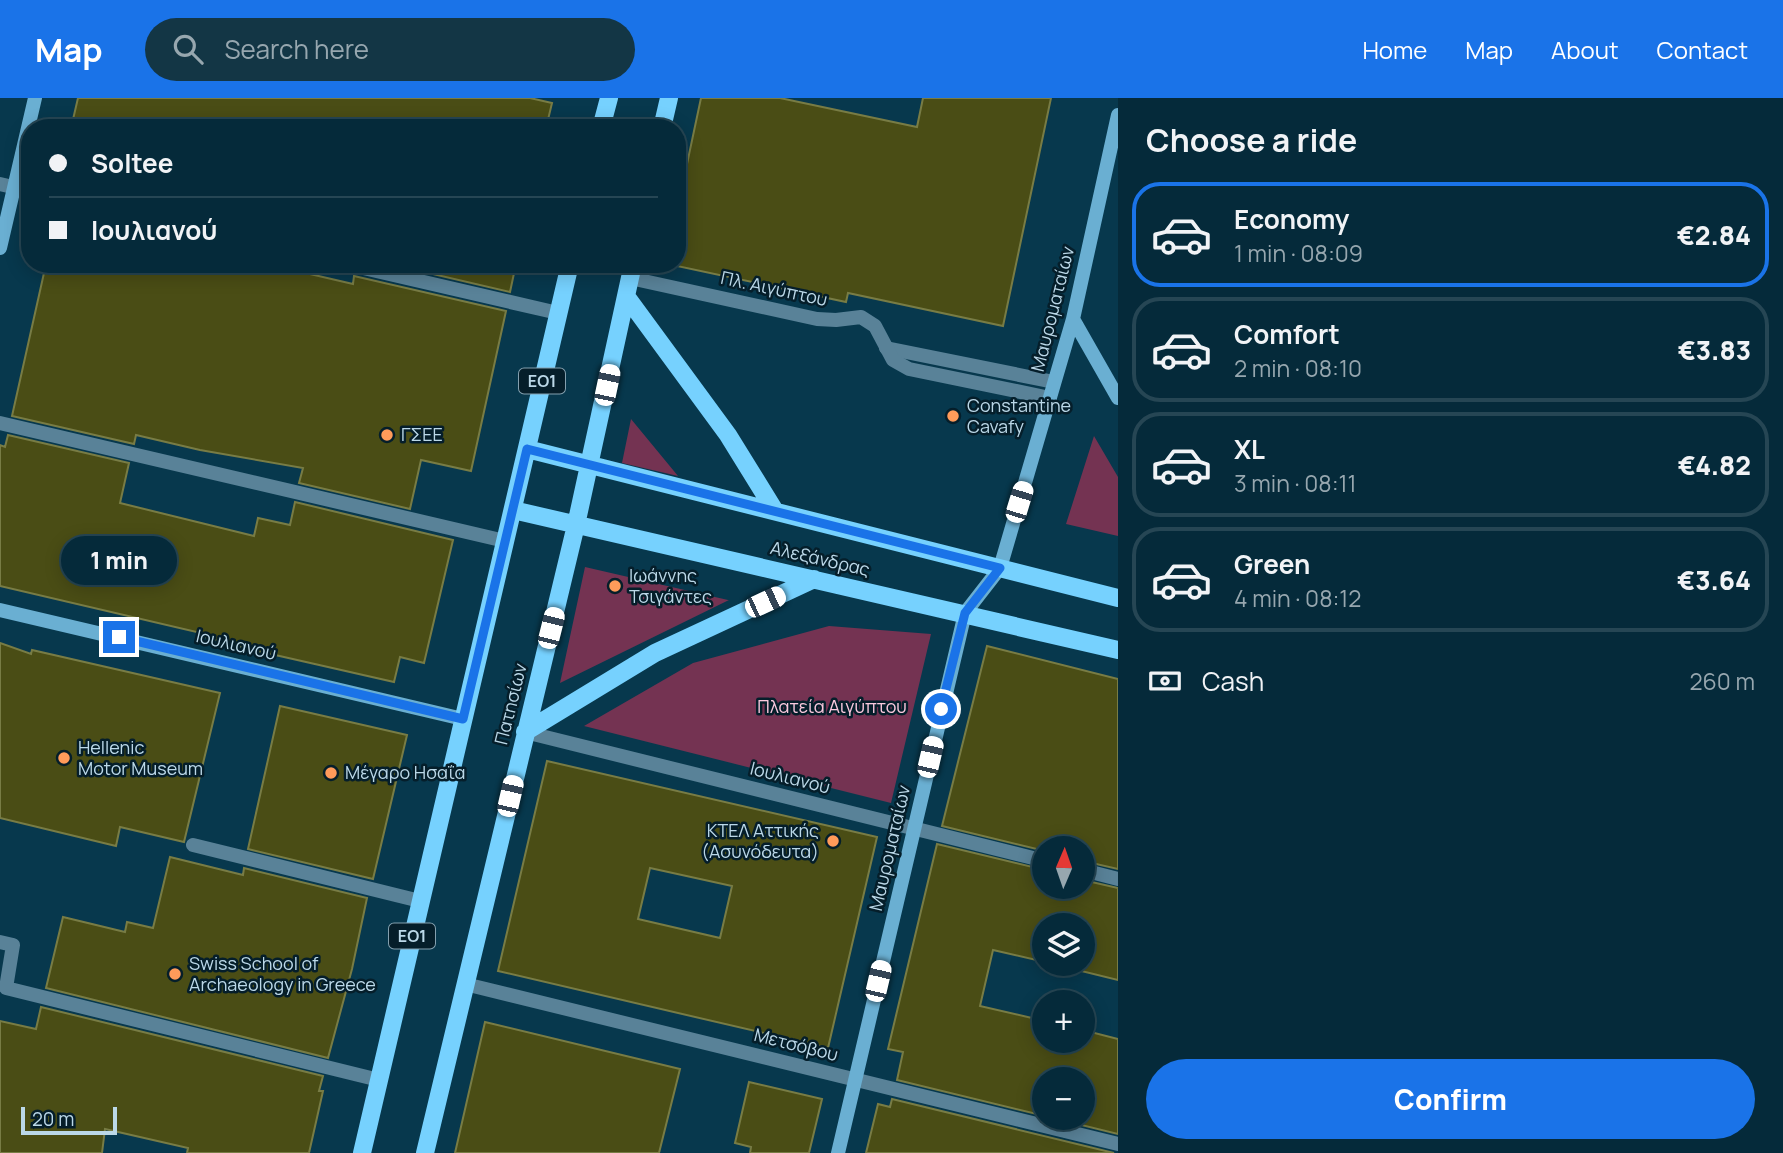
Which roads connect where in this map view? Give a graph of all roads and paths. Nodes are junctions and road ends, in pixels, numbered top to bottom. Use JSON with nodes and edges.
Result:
{"nodes":[{"id":1,"x":35,"y":98,"type":"edge"},
{"id":2,"x":669,"y":98,"type":"edge"},
{"id":3,"x":604,"y":99,"type":"edge"},
{"id":4,"x":1118,"y":115,"type":"edge"},
{"id":5,"x":28,"y":119,"type":"edge"},
{"id":6,"x":602,"y":119,"type":"edge"},
{"id":7,"x":664,"y":119,"type":"edge"},
{"id":8,"x":21,"y":142,"type":"edge"},
{"id":9,"x":7,"y":186,"type":"edge"},
{"id":10,"x":0,"y":248,"type":"edge"},
{"id":11,"x":385,"y":273,"type":"edge"},
{"id":12,"x":568,"y":273,"type":"edge"},
{"id":13,"x":630,"y":279,"type":"edge"},
{"id":14,"x":558,"y":313,"type":"junction"},
{"id":15,"x":1073,"y":319,"type":"junction"},
{"id":16,"x":886,"y":348,"type":"junction"},
{"id":17,"x":1054,"y":382,"type":"junction"},
{"id":18,"x":1050,"y":398,"type":"junction"},
{"id":19,"x":1118,"y":398,"type":"edge"},
{"id":20,"x":0,"y":423,"type":"edge"},
{"id":21,"x":527,"y":449,"type":"junction"},
{"id":22,"x":590,"y":465,"type":"junction"},
{"id":23,"x":513,"y":510,"type":"junction"},
{"id":24,"x":775,"y":511,"type":"junction"},
{"id":25,"x":576,"y":525,"type":"junction"},
{"id":26,"x":505,"y":541,"type":"junction"},
{"id":27,"x":1000,"y":568,"type":"junction"},
{"id":28,"x":814,"y":579,"type":"junction"},
{"id":29,"x":1118,"y":598,"type":"edge"},
{"id":30,"x":0,"y":610,"type":"edge"},
{"id":31,"x":965,"y":613,"type":"junction"},
{"id":32,"x":1118,"y":650,"type":"edge"},
{"id":33,"x":463,"y":719,"type":"junction"},
{"id":34,"x":525,"y":732,"type":"junction"},
{"id":35,"x":914,"y":829,"type":"junction"},
{"id":36,"x":193,"y":845,"type":"dead end"},
{"id":37,"x":1032,"y":858,"type":"edge"},
{"id":38,"x":1096,"y":873,"type":"edge"},
{"id":39,"x":1118,"y":879,"type":"edge"},
{"id":40,"x":420,"y":901,"type":"junction"},
{"id":41,"x":0,"y":942,"type":"edge"},
{"id":42,"x":465,"y":984,"type":"junction"},
{"id":43,"x":379,"y":1080,"type":"junction"},
{"id":44,"x":856,"y":1080,"type":"junction"},
{"id":45,"x":1118,"y":1144,"type":"edge"},
{"id":46,"x":362,"y":1153,"type":"edge"},
{"id":47,"x":425,"y":1153,"type":"edge"},
{"id":48,"x":838,"y":1153,"type":"edge"}],
"edges":[{"from":1,"to":5,"type":"main road"},
{"from":2,"to":7,"type":"main road"},
{"from":3,"to":6,"type":"main road"},
{"from":4,"to":15,"type":"main road","name":"Μαυροματαίων"},
{"from":8,"to":9,"type":"main road"},
{"from":9,"to":10,"type":"main road"},
{"from":11,"to":14,"type":"street"},
{"from":12,"to":14,"type":"main road","number":"ΕΟ1"},
{"from":13,"to":16,"type":"street","name":"Πλ. Αιγύπτου"},
{"from":13,"to":22,"type":"main road","name":"Πατησίων"},
{"from":13,"to":24,"type":"main road"},
{"from":14,"to":21,"type":"main road","number":"ΕΟ1"},
{"from":15,"to":17,"type":"main road","name":"Μαυροματαίων"},
{"from":15,"to":19,"type":"main road"},
{"from":16,"to":17,"type":"street"},
{"from":16,"to":18,"type":"street","name":"Πλ. Αιγύπτου"},
{"from":17,"to":18,"type":"main road","name":"Μαυροματαίων"},
{"from":18,"to":27,"type":"main road","name":"Μαυροματαίων"},
{"from":20,"to":26,"type":"street"},
{"from":21,"to":22,"type":"main road","name":"Αλεξάνδρας"},
{"from":21,"to":23,"type":"main road","number":"ΕΟ1"},
{"from":22,"to":24,"type":"main road","name":"Αλεξάνδρας"},
{"from":22,"to":25,"type":"main road","name":"Πατησίων"},
{"from":23,"to":25,"type":"main road","name":"Αλεξάνδρας"},
{"from":23,"to":26,"type":"main road","number":"ΕΟ1"},
{"from":24,"to":27,"type":"main road","name":"Αλεξάνδρας"},
{"from":25,"to":28,"type":"main road","name":"Αλεξάνδρας"},
{"from":25,"to":34,"type":"main road","name":"Πατησίων"},
{"from":26,"to":33,"type":"main road","number":"ΕΟ1"},
{"from":27,"to":29,"type":"main road","name":"Αλεξάνδρας"},
{"from":27,"to":31,"type":"main road","name":"Μαυροματαίων"},
{"from":28,"to":31,"type":"main road","name":"Αλεξάνδρας"},
{"from":28,"to":34,"type":"main road"},
{"from":30,"to":33,"type":"main road","name":"Ιουλιανού"},
{"from":31,"to":32,"type":"main road","name":"Αλεξάνδρας"},
{"from":31,"to":35,"type":"main road","name":"Μαυροματαίων"},
{"from":33,"to":40,"type":"main road","number":"ΕΟ1"},
{"from":34,"to":35,"type":"street","name":"Ιουλιανού"},
{"from":34,"to":42,"type":"main road","name":"Πατησίων"},
{"from":35,"to":37,"type":"street","name":"Ιουλιανού"},
{"from":35,"to":44,"type":"main road","name":"Μαυροματαίων"},
{"from":36,"to":40,"type":"street"},
{"from":38,"to":39,"type":"street"},
{"from":40,"to":43,"type":"main road","number":"ΕΟ1"},
{"from":41,"to":43,"type":"street"},
{"from":42,"to":44,"type":"street","name":"Μετσόβου"},
{"from":42,"to":47,"type":"main road","name":"Πατησίων"},
{"from":43,"to":46,"type":"main road","number":"ΕΟ1"},
{"from":44,"to":45,"type":"street","name":"Μετσόβου"},
{"from":44,"to":48,"type":"main road","name":"Μαυροματαίων"}]}
